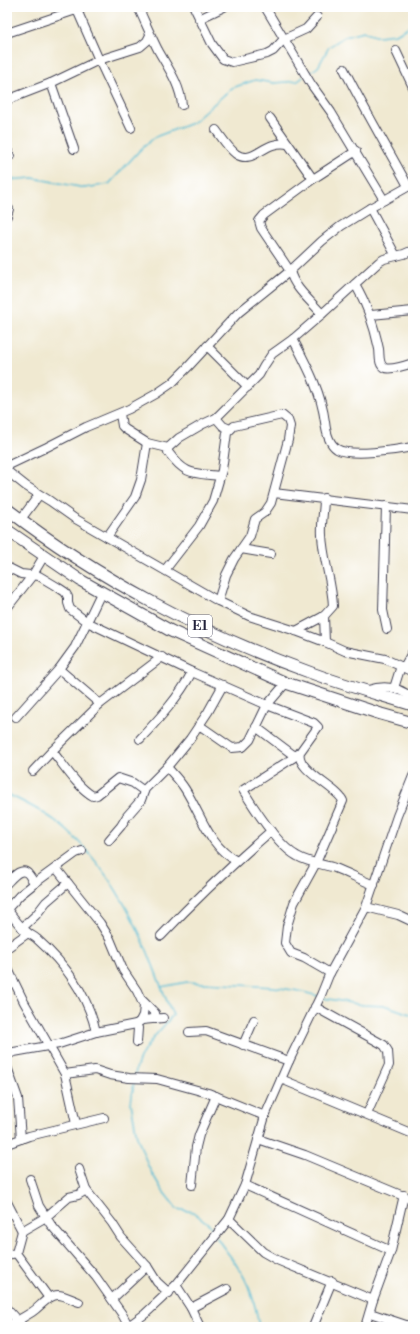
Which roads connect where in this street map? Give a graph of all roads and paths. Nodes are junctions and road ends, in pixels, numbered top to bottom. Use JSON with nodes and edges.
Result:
{"nodes":[{"id":1,"x":138,"y":7,"type":"edge"},
{"id":2,"x":194,"y":7,"type":"edge"},
{"id":3,"x":224,"y":7,"type":"edge"},
{"id":4,"x":265,"y":7,"type":"edge"},
{"id":5,"x":81,"y":9,"type":"edge"},
{"id":6,"x":317,"y":17,"type":"dead end"},
{"id":7,"x":199,"y":19,"type":"junction"},
{"id":8,"x":7,"y":34,"type":"edge"},
{"id":9,"x":150,"y":35,"type":"junction"},
{"id":10,"x":284,"y":39,"type":"junction"},
{"id":11,"x":396,"y":51,"type":"dead end"},
{"id":12,"x":99,"y":60,"type":"junction"},
{"id":13,"x":344,"y":70,"type":"dead end"},
{"id":14,"x":51,"y":83,"type":"junction"},
{"id":15,"x":413,"y":87,"type":"edge"},
{"id":16,"x":7,"y":100,"type":"edge"},
{"id":17,"x":182,"y":104,"type":"dead end"},
{"id":18,"x":270,"y":118,"type":"dead end"},
{"id":19,"x":131,"y":128,"type":"dead end"},
{"id":20,"x":216,"y":130,"type":"dead end"},
{"id":21,"x":288,"y":144,"type":"junction"},
{"id":22,"x":74,"y":149,"type":"dead end"},
{"id":23,"x":356,"y":151,"type":"junction"},
{"id":24,"x":313,"y":179,"type":"junction"},
{"id":25,"x":410,"y":185,"type":"edge"},
{"id":26,"x":384,"y":200,"type":"junction"},
{"id":27,"x":370,"y":208,"type":"junction"},
{"id":28,"x":413,"y":250,"type":"edge"},
{"id":29,"x":396,"y":256,"type":"junction"},
{"id":30,"x":290,"y":271,"type":"junction"},
{"id":31,"x":355,"y":284,"type":"junction"},
{"id":32,"x":413,"y":311,"type":"edge"},
{"id":33,"x":322,"y":314,"type":"junction"},
{"id":34,"x":370,"y":315,"type":"junction"},
{"id":35,"x":293,"y":339,"type":"junction"},
{"id":36,"x":207,"y":346,"type":"junction"},
{"id":37,"x":413,"y":363,"type":"edge"},
{"id":38,"x":248,"y":387,"type":"junction"},
{"id":39,"x":120,"y":414,"type":"junction"},
{"id":40,"x":216,"y":418,"type":"junction"},
{"id":41,"x":230,"y":429,"type":"junction"},
{"id":42,"x":147,"y":443,"type":"junction"},
{"id":43,"x":413,"y":447,"type":"edge"},
{"id":44,"x":168,"y":448,"type":"junction"},
{"id":45,"x":7,"y":466,"type":"edge"},
{"id":46,"x":7,"y":471,"type":"edge"},
{"id":47,"x":220,"y":476,"type":"junction"},
{"id":48,"x":274,"y":493,"type":"junction"},
{"id":49,"x":39,"y":495,"type":"junction"},
{"id":50,"x":324,"y":498,"type":"junction"},
{"id":51,"x":386,"y":506,"type":"junction"},
{"id":52,"x":7,"y":509,"type":"edge"},
{"id":53,"x":413,"y":510,"type":"edge"},
{"id":54,"x":21,"y":519,"type":"junction"},
{"id":55,"x":7,"y":530,"type":"edge"},
{"id":56,"x":107,"y":537,"type":"junction"},
{"id":57,"x":241,"y":549,"type":"junction"},
{"id":58,"x":271,"y":554,"type":"dead end"},
{"id":59,"x":44,"y":556,"type":"junction"},
{"id":60,"x":7,"y":567,"type":"edge"},
{"id":61,"x":165,"y":570,"type":"junction"},
{"id":62,"x":32,"y":576,"type":"junction"},
{"id":63,"x":101,"y":593,"type":"junction"},
{"id":64,"x":218,"y":601,"type":"junction"},
{"id":65,"x":7,"y":608,"type":"edge"},
{"id":66,"x":324,"y":616,"type":"junction"},
{"id":67,"x":87,"y":622,"type":"junction"},
{"id":68,"x":387,"y":629,"type":"dead end"},
{"id":69,"x":296,"y":631,"type":"junction"},
{"id":70,"x":325,"y":642,"type":"junction"},
{"id":71,"x":413,"y":651,"type":"edge"},
{"id":72,"x":162,"y":657,"type":"junction"},
{"id":73,"x":403,"y":667,"type":"junction"},
{"id":74,"x":59,"y":669,"type":"junction"},
{"id":75,"x":192,"y":672,"type":"junction"},
{"id":76,"x":413,"y":672,"type":"edge"},
{"id":77,"x":286,"y":683,"type":"junction"},
{"id":78,"x":223,"y":686,"type":"junction"},
{"id":79,"x":394,"y":688,"type":"junction"},
{"id":80,"x":364,"y":691,"type":"junction"},
{"id":81,"x":413,"y":699,"type":"edge"},
{"id":82,"x":100,"y":704,"type":"junction"},
{"id":83,"x":267,"y":705,"type":"junction"},
{"id":84,"x":413,"y":705,"type":"edge"},
{"id":85,"x":16,"y":717,"type":"dead end"},
{"id":86,"x":413,"y":723,"type":"edge"},
{"id":87,"x":199,"y":725,"type":"junction"},
{"id":88,"x":256,"y":727,"type":"junction"},
{"id":89,"x":140,"y":739,"type":"dead end"},
{"id":90,"x":52,"y":750,"type":"junction"},
{"id":91,"x":297,"y":756,"type":"junction"},
{"id":92,"x":167,"y":767,"type":"junction"},
{"id":93,"x":33,"y":771,"type":"dead end"},
{"id":94,"x":413,"y":776,"type":"edge"},
{"id":95,"x":144,"y":791,"type":"junction"},
{"id":96,"x":271,"y":831,"type":"junction"},
{"id":97,"x":109,"y":840,"type":"dead end"},
{"id":98,"x":82,"y":851,"type":"dead end"},
{"id":99,"x":237,"y":861,"type":"junction"},
{"id":100,"x":316,"y":863,"type":"junction"},
{"id":101,"x":56,"y":868,"type":"junction"},
{"id":102,"x":7,"y":883,"type":"edge"},
{"id":103,"x":35,"y":883,"type":"junction"},
{"id":104,"x":68,"y":883,"type":"junction"},
{"id":105,"x":374,"y":885,"type":"junction"},
{"id":106,"x":366,"y":907,"type":"junction"},
{"id":107,"x":413,"y":922,"type":"edge"},
{"id":108,"x":25,"y":930,"type":"junction"},
{"id":109,"x":161,"y":936,"type":"dead end"},
{"id":110,"x":7,"y":948,"type":"edge"},
{"id":111,"x":7,"y":967,"type":"edge"},
{"id":112,"x":330,"y":973,"type":"junction"},
{"id":113,"x":142,"y":1001,"type":"junction"},
{"id":114,"x":315,"y":1007,"type":"junction"},
{"id":115,"x":254,"y":1020,"type":"dead end"},
{"id":116,"x":138,"y":1022,"type":"junction"},
{"id":117,"x":96,"y":1032,"type":"junction"},
{"id":118,"x":189,"y":1032,"type":"dead end"},
{"id":119,"x":137,"y":1042,"type":"dead end"},
{"id":120,"x":243,"y":1045,"type":"junction"},
{"id":121,"x":50,"y":1046,"type":"junction"},
{"id":122,"x":7,"y":1055,"type":"edge"},
{"id":123,"x":289,"y":1061,"type":"junction"},
{"id":124,"x":7,"y":1067,"type":"edge"},
{"id":125,"x":65,"y":1074,"type":"junction"},
{"id":126,"x":281,"y":1079,"type":"junction"},
{"id":127,"x":216,"y":1096,"type":"junction"},
{"id":128,"x":366,"y":1114,"type":"junction"},
{"id":129,"x":265,"y":1116,"type":"junction"},
{"id":130,"x":104,"y":1118,"type":"dead end"},
{"id":131,"x":76,"y":1124,"type":"junction"},
{"id":132,"x":413,"y":1134,"type":"edge"},
{"id":133,"x":21,"y":1139,"type":"junction"},
{"id":134,"x":258,"y":1139,"type":"junction"},
{"id":135,"x":7,"y":1144,"type":"edge"},
{"id":136,"x":79,"y":1169,"type":"dead end"},
{"id":137,"x":30,"y":1179,"type":"dead end"},
{"id":138,"x":192,"y":1185,"type":"dead end"},
{"id":139,"x":245,"y":1185,"type":"junction"},
{"id":140,"x":86,"y":1190,"type":"junction"},
{"id":141,"x":404,"y":1195,"type":"junction"},
{"id":142,"x":413,"y":1200,"type":"edge"},
{"id":143,"x":7,"y":1202,"type":"edge"},
{"id":144,"x":46,"y":1217,"type":"junction"},
{"id":145,"x":229,"y":1219,"type":"junction"},
{"id":146,"x":22,"y":1231,"type":"junction"},
{"id":147,"x":391,"y":1251,"type":"junction"},
{"id":148,"x":16,"y":1252,"type":"junction"},
{"id":149,"x":7,"y":1255,"type":"edge"},
{"id":150,"x":147,"y":1266,"type":"junction"},
{"id":151,"x":332,"y":1281,"type":"junction"},
{"id":152,"x":176,"y":1285,"type":"junction"},
{"id":153,"x":227,"y":1289,"type":"dead end"},
{"id":154,"x":168,"y":1293,"type":"junction"},
{"id":155,"x":49,"y":1298,"type":"junction"},
{"id":156,"x":112,"y":1299,"type":"junction"},
{"id":157,"x":373,"y":1300,"type":"junction"},
{"id":158,"x":79,"y":1302,"type":"dead end"},
{"id":159,"x":191,"y":1308,"type":"junction"},
{"id":160,"x":7,"y":1309,"type":"edge"},
{"id":161,"x":370,"y":1313,"type":"junction"},
{"id":162,"x":20,"y":1324,"type":"edge"},
{"id":163,"x":7,"y":1326,"type":"edge"},
{"id":164,"x":128,"y":1327,"type":"edge"},
{"id":165,"x":200,"y":1327,"type":"edge"},
{"id":166,"x":313,"y":1327,"type":"edge"},
{"id":167,"x":365,"y":1327,"type":"edge"},
{"id":168,"x":412,"y":1327,"type":"edge"}],
"edges":[{"from":1,"to":9,"type":"street"},
{"from":2,"to":7,"type":"street"},
{"from":3,"to":7,"type":"street"},
{"from":4,"to":10,"type":"street"},
{"from":5,"to":8,"type":"street"},
{"from":5,"to":12,"type":"street"},
{"from":6,"to":10,"type":"street"},
{"from":7,"to":10,"type":"street"},
{"from":9,"to":12,"type":"street"},
{"from":9,"to":17,"type":"street"},
{"from":10,"to":23,"type":"street"},
{"from":11,"to":15,"type":"street"},
{"from":12,"to":14,"type":"street"},
{"from":12,"to":19,"type":"street"},
{"from":13,"to":25,"type":"street"},
{"from":14,"to":16,"type":"street"},
{"from":14,"to":22,"type":"street"},
{"from":18,"to":21,"type":"street"},
{"from":20,"to":21,"type":"street"},
{"from":21,"to":24,"type":"street"},
{"from":23,"to":24,"type":"street"},
{"from":23,"to":26,"type":"street"},
{"from":24,"to":30,"type":"street"},
{"from":25,"to":26,"type":"street"},
{"from":26,"to":27,"type":"street"},
{"from":27,"to":29,"type":"street"},
{"from":27,"to":30,"type":"street"},
{"from":28,"to":29,"type":"street"},
{"from":29,"to":31,"type":"street"},
{"from":30,"to":33,"type":"street"},
{"from":30,"to":36,"type":"street"},
{"from":31,"to":33,"type":"street"},
{"from":31,"to":34,"type":"street"},
{"from":32,"to":34,"type":"street"},
{"from":33,"to":35,"type":"street"},
{"from":34,"to":37,"type":"street"},
{"from":35,"to":38,"type":"street"},
{"from":35,"to":43,"type":"street"},
{"from":36,"to":38,"type":"street"},
{"from":36,"to":39,"type":"street"},
{"from":38,"to":40,"type":"street"},
{"from":39,"to":42,"type":"street"},
{"from":39,"to":45,"type":"street"},
{"from":40,"to":41,"type":"street"},
{"from":40,"to":44,"type":"street"},
{"from":41,"to":47,"type":"street"},
{"from":41,"to":48,"type":"street"},
{"from":42,"to":44,"type":"street"},
{"from":42,"to":56,"type":"street"},
{"from":44,"to":47,"type":"street"},
{"from":46,"to":49,"type":"street"},
{"from":47,"to":61,"type":"street"},
{"from":48,"to":50,"type":"street"},
{"from":48,"to":57,"type":"street"},
{"from":49,"to":54,"type":"street"},
{"from":49,"to":56,"type":"street"},
{"from":50,"to":51,"type":"street"},
{"from":50,"to":66,"type":"street"},
{"from":51,"to":53,"type":"street"},
{"from":51,"to":68,"type":"street"},
{"from":52,"to":54,"type":"highway","number":"E1"},
{"from":54,"to":80,"type":"highway","number":"E1"},
{"from":55,"to":59,"type":"highway","number":"E1"},
{"from":56,"to":61,"type":"street"},
{"from":57,"to":58,"type":"street"},
{"from":57,"to":64,"type":"street"},
{"from":59,"to":62,"type":"street"},
{"from":59,"to":63,"type":"highway","number":"E1"},
{"from":60,"to":62,"type":"street"},
{"from":61,"to":64,"type":"street"},
{"from":62,"to":65,"type":"street"},
{"from":62,"to":67,"type":"street"},
{"from":63,"to":67,"type":"street"},
{"from":63,"to":77,"type":"highway","number":"E1"},
{"from":64,"to":69,"type":"street"},
{"from":66,"to":69,"type":"street"},
{"from":66,"to":70,"type":"street"},
{"from":67,"to":72,"type":"street"},
{"from":67,"to":74,"type":"street"},
{"from":69,"to":70,"type":"street"},
{"from":70,"to":73,"type":"street"},
{"from":71,"to":73,"type":"street"},
{"from":72,"to":75,"type":"street"},
{"from":72,"to":82,"type":"street"},
{"from":73,"to":76,"type":"street"},
{"from":73,"to":79,"type":"street"},
{"from":74,"to":82,"type":"street"},
{"from":74,"to":85,"type":"street"},
{"from":75,"to":78,"type":"street"},
{"from":75,"to":89,"type":"street"},
{"from":77,"to":83,"type":"street"},
{"from":77,"to":86,"type":"highway","number":"E1"},
{"from":78,"to":83,"type":"street"},
{"from":78,"to":87,"type":"street"},
{"from":79,"to":80,"type":"street"},
{"from":79,"to":81,"type":"street"},
{"from":80,"to":84,"type":"highway","number":"E1"},
{"from":82,"to":90,"type":"street"},
{"from":83,"to":88,"type":"street"},
{"from":83,"to":91,"type":"street"},
{"from":87,"to":88,"type":"street"},
{"from":87,"to":92,"type":"street"},
{"from":88,"to":91,"type":"street"},
{"from":90,"to":93,"type":"street"},
{"from":90,"to":95,"type":"street"},
{"from":91,"to":96,"type":"street"},
{"from":91,"to":100,"type":"street"},
{"from":92,"to":95,"type":"street"},
{"from":92,"to":99,"type":"street"},
{"from":94,"to":105,"type":"street"},
{"from":95,"to":97,"type":"street"},
{"from":96,"to":99,"type":"street"},
{"from":96,"to":100,"type":"street"},
{"from":98,"to":101,"type":"street"},
{"from":99,"to":109,"type":"street"},
{"from":100,"to":105,"type":"street"},
{"from":100,"to":112,"type":"street"},
{"from":101,"to":103,"type":"street"},
{"from":101,"to":104,"type":"street"},
{"from":102,"to":103,"type":"street"},
{"from":103,"to":108,"type":"street"},
{"from":104,"to":108,"type":"street"},
{"from":104,"to":113,"type":"street"},
{"from":105,"to":106,"type":"street"},
{"from":106,"to":107,"type":"street"},
{"from":106,"to":112,"type":"street"},
{"from":108,"to":110,"type":"street"},
{"from":108,"to":117,"type":"street"},
{"from":111,"to":121,"type":"street"},
{"from":112,"to":114,"type":"street"},
{"from":113,"to":116,"type":"street"},
{"from":113,"to":116,"type":"street"},
{"from":114,"to":123,"type":"street"},
{"from":114,"to":128,"type":"street"},
{"from":115,"to":120,"type":"street"},
{"from":116,"to":117,"type":"street"},
{"from":116,"to":119,"type":"street"},
{"from":117,"to":121,"type":"street"},
{"from":118,"to":120,"type":"street"},
{"from":120,"to":123,"type":"street"},
{"from":121,"to":122,"type":"street"},
{"from":121,"to":125,"type":"street"},
{"from":123,"to":126,"type":"street"},
{"from":124,"to":133,"type":"street"},
{"from":125,"to":127,"type":"street"},
{"from":125,"to":131,"type":"street"},
{"from":126,"to":128,"type":"street"},
{"from":126,"to":129,"type":"street"},
{"from":127,"to":129,"type":"street"},
{"from":127,"to":138,"type":"street"},
{"from":128,"to":132,"type":"street"},
{"from":129,"to":134,"type":"street"},
{"from":130,"to":131,"type":"street"},
{"from":131,"to":133,"type":"street"},
{"from":133,"to":135,"type":"street"},
{"from":134,"to":139,"type":"street"},
{"from":134,"to":141,"type":"street"},
{"from":136,"to":140,"type":"street"},
{"from":137,"to":144,"type":"street"},
{"from":139,"to":145,"type":"street"},
{"from":139,"to":147,"type":"street"},
{"from":140,"to":144,"type":"street"},
{"from":140,"to":150,"type":"street"},
{"from":141,"to":142,"type":"street"},
{"from":141,"to":147,"type":"street"},
{"from":143,"to":146,"type":"street"},
{"from":144,"to":146,"type":"street"},
{"from":144,"to":156,"type":"street"},
{"from":145,"to":151,"type":"street"},
{"from":145,"to":152,"type":"street"},
{"from":146,"to":148,"type":"street"},
{"from":147,"to":157,"type":"street"},
{"from":148,"to":149,"type":"street"},
{"from":148,"to":155,"type":"street"},
{"from":150,"to":154,"type":"street"},
{"from":150,"to":156,"type":"street"},
{"from":151,"to":157,"type":"street"},
{"from":151,"to":166,"type":"street"},
{"from":152,"to":154,"type":"street"},
{"from":152,"to":159,"type":"street"},
{"from":153,"to":159,"type":"street"},
{"from":154,"to":164,"type":"street"},
{"from":155,"to":158,"type":"street"},
{"from":155,"to":162,"type":"street"},
{"from":156,"to":164,"type":"street"},
{"from":157,"to":161,"type":"street"},
{"from":159,"to":165,"type":"street"},
{"from":160,"to":162,"type":"street"},
{"from":161,"to":167,"type":"street"},
{"from":161,"to":168,"type":"street"},
{"from":162,"to":163,"type":"street"}]}
